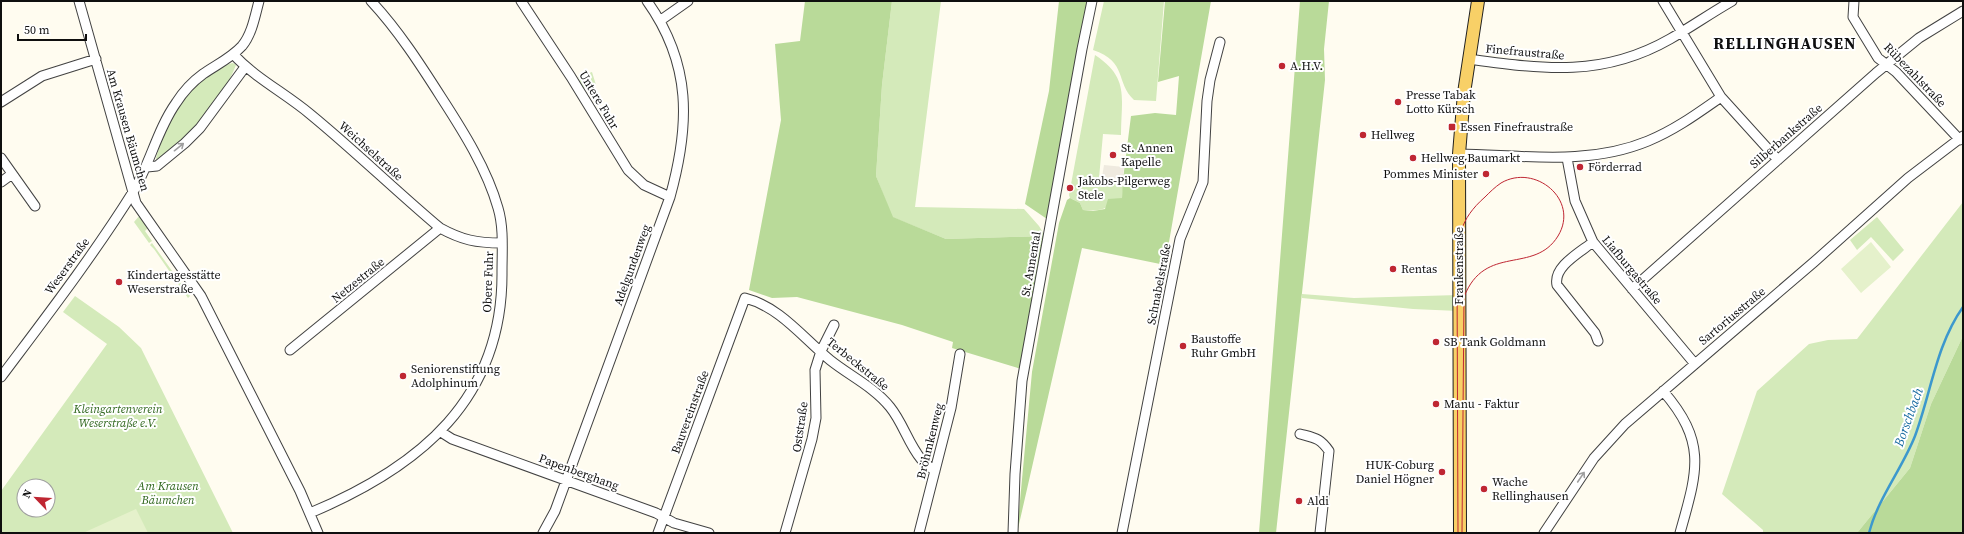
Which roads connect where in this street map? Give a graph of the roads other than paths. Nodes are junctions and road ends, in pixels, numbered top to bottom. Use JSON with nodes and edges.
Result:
{"nodes":[{"id":1,"x":79,"y":1,"type":"edge"},
{"id":2,"x":259,"y":1,"type":"edge"},
{"id":3,"x":371,"y":1,"type":"edge"},
{"id":4,"x":521,"y":1,"type":"edge"},
{"id":5,"x":647,"y":1,"type":"edge"},
{"id":6,"x":688,"y":1,"type":"edge"},
{"id":7,"x":1092,"y":1,"type":"edge"},
{"id":8,"x":1478,"y":1,"type":"edge"},
{"id":9,"x":1663,"y":1,"type":"edge"},
{"id":10,"x":1732,"y":1,"type":"edge"},
{"id":11,"x":1854,"y":1,"type":"edge"},
{"id":12,"x":1963,"y":11,"type":"edge"},
{"id":13,"x":661,"y":20,"type":"junction"},
{"id":14,"x":1682,"y":32,"type":"junction"},
{"id":15,"x":1220,"y":42,"type":"dead end"},
{"id":16,"x":233,"y":54,"type":"junction"},
{"id":17,"x":1469,"y":58,"type":"junction"},
{"id":18,"x":96,"y":59,"type":"junction"},
{"id":19,"x":1887,"y":65,"type":"junction"},
{"id":20,"x":245,"y":67,"type":"junction"},
{"id":21,"x":1721,"y":97,"type":"junction"},
{"id":22,"x":1,"y":102,"type":"edge"},
{"id":23,"x":1962,"y":138,"type":"edge"},
{"id":24,"x":1459,"y":154,"type":"junction"},
{"id":25,"x":1,"y":158,"type":"edge"},
{"id":26,"x":1567,"y":158,"type":"junction"},
{"id":27,"x":1778,"y":160,"type":"junction"},
{"id":28,"x":147,"y":167,"type":"junction"},
{"id":29,"x":12,"y":174,"type":"junction"},
{"id":30,"x":1,"y":182,"type":"edge"},
{"id":31,"x":133,"y":192,"type":"junction"},
{"id":32,"x":670,"y":197,"type":"junction"},
{"id":33,"x":35,"y":206,"type":"dead end"},
{"id":34,"x":440,"y":228,"type":"junction"},
{"id":35,"x":1593,"y":242,"type":"junction"},
{"id":36,"x":502,"y":243,"type":"junction"},
{"id":37,"x":1632,"y":289,"type":"junction"},
{"id":38,"x":744,"y":298,"type":"joint"},
{"id":39,"x":834,"y":325,"type":"dead end"},
{"id":40,"x":1598,"y":341,"type":"dead end"},
{"id":41,"x":290,"y":350,"type":"dead end"},
{"id":42,"x":821,"y":351,"type":"junction"},
{"id":43,"x":960,"y":354,"type":"dead end"},
{"id":44,"x":1695,"y":364,"type":"junction"},
{"id":45,"x":1,"y":377,"type":"edge"},
{"id":46,"x":1663,"y":391,"type":"junction"},
{"id":47,"x":441,"y":432,"type":"junction"},
{"id":48,"x":1300,"y":434,"type":"dead end"},
{"id":49,"x":935,"y":471,"type":"junction"},
{"id":50,"x":566,"y":480,"type":"junction"},
{"id":51,"x":310,"y":513,"type":"junction"},
{"id":52,"x":664,"y":518,"type":"junction"},
{"id":53,"x":318,"y":533,"type":"edge"},
{"id":54,"x":543,"y":533,"type":"edge"},
{"id":55,"x":658,"y":533,"type":"edge"},
{"id":56,"x":709,"y":533,"type":"edge"},
{"id":57,"x":785,"y":533,"type":"edge"},
{"id":58,"x":919,"y":533,"type":"edge"},
{"id":59,"x":1013,"y":533,"type":"edge"},
{"id":60,"x":1122,"y":533,"type":"edge"},
{"id":61,"x":1320,"y":533,"type":"edge"},
{"id":62,"x":1460,"y":533,"type":"edge"},
{"id":63,"x":1544,"y":533,"type":"edge"},
{"id":64,"x":1680,"y":533,"type":"edge"}],
"edges":[{"from":1,"to":18,"type":"street","name":"Am Krausen Bäumchen"},
{"from":2,"to":16,"type":"street","name":"Weserstraße"},
{"from":3,"to":36,"type":"street","name":"Obere Fuhr"},
{"from":4,"to":32,"type":"street","name":"Untere Fuhr"},
{"from":5,"to":13,"type":"street","name":"Adelgundenweg"},
{"from":6,"to":13,"type":"street"},
{"from":7,"to":59,"type":"street","name":"St. Annental"},
{"from":8,"to":17,"type":"main road","name":"Frankenstraße"},
{"from":9,"to":14,"type":"street"},
{"from":10,"to":14,"type":"street","name":"Finefraustraße"},
{"from":11,"to":19,"type":"street","name":"Rübezahlstraße"},
{"from":12,"to":19,"type":"street","name":"Silberbankstraße"},
{"from":13,"to":32,"type":"street","name":"Adelgundenweg"},
{"from":14,"to":17,"type":"street","name":"Finefraustraße"},
{"from":14,"to":21,"type":"street"},
{"from":15,"to":60,"type":"street","name":"Schnabelstraße"},
{"from":16,"to":20,"type":"street","name":"Weichselstraße"},
{"from":16,"to":28,"type":"street","name":"Weserstraße"},
{"from":17,"to":24,"type":"main road","name":"Frankenstraße"},
{"from":18,"to":22,"type":"street"},
{"from":18,"to":31,"type":"street","name":"Am Krausen Bäumchen"},
{"from":19,"to":23,"type":"street","name":"Rübezahlstraße"},
{"from":19,"to":27,"type":"street","name":"Silberbankstraße"},
{"from":28,"to":20,"type":"street","one_way":true},
{"from":20,"to":34,"type":"street","name":"Weichselstraße"},
{"from":21,"to":26,"type":"street"},
{"from":21,"to":27,"type":"street"},
{"from":23,"to":44,"type":"street","name":"Sartoriusstraße"},
{"from":24,"to":26,"type":"street"},
{"from":24,"to":62,"type":"main road","name":"Frankenstraße"},
{"from":25,"to":29,"type":"street"},
{"from":26,"to":35,"type":"street","name":"Liafburgastraße"},
{"from":27,"to":37,"type":"street","name":"Silberbankstraße"},
{"from":28,"to":31,"type":"street","name":"Weserstraße"},
{"from":29,"to":30,"type":"street"},
{"from":29,"to":33,"type":"street"},
{"from":31,"to":45,"type":"street","name":"Weserstraße"},
{"from":31,"to":51,"type":"street","name":"Am Krausen Bäumchen"},
{"from":32,"to":50,"type":"street","name":"Adelgundenweg"},
{"from":34,"to":36,"type":"street","name":"Weichselstraße"},
{"from":34,"to":41,"type":"street","name":"Netzestraße"},
{"from":35,"to":37,"type":"street","name":"Liafburgastraße"},
{"from":35,"to":40,"type":"street"},
{"from":36,"to":47,"type":"street","name":"Obere Fuhr"},
{"from":37,"to":44,"type":"street","name":"Liafburgastraße"},
{"from":38,"to":42,"type":"street","name":"Terbeckstraße"},
{"from":38,"to":52,"type":"street","name":"Bauvereinstraße"},
{"from":39,"to":42,"type":"street","name":"Oststraße"},
{"from":42,"to":49,"type":"street","name":"Terbeckstraße"},
{"from":42,"to":57,"type":"street","name":"Oststraße"},
{"from":43,"to":49,"type":"street","name":"Bröhmkenweg"},
{"from":44,"to":46,"type":"street","name":"Sartoriusstraße"},
{"from":63,"to":46,"type":"street","name":"Sartoriusstraße","one_way":true},
{"from":46,"to":64,"type":"street"},
{"from":47,"to":50,"type":"street","name":"Papenberghang"},
{"from":47,"to":51,"type":"street","name":"Obere Fuhr"},
{"from":48,"to":61,"type":"street"},
{"from":49,"to":58,"type":"street","name":"Bröhmkenweg"},
{"from":50,"to":52,"type":"street","name":"Papenberghang"},
{"from":50,"to":54,"type":"street","name":"Adelgundenweg"},
{"from":51,"to":53,"type":"street","name":"Am Krausen Bäumchen"},
{"from":52,"to":55,"type":"street","name":"Bauvereinstraße"},
{"from":52,"to":56,"type":"street","name":"Papenberghang"}]}
